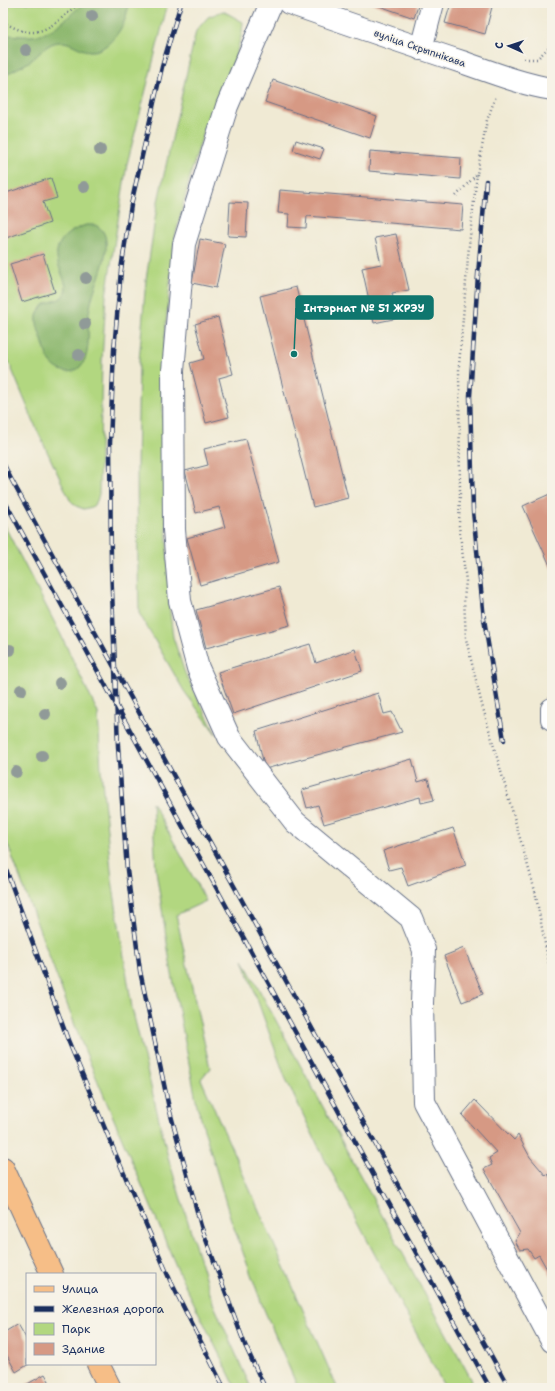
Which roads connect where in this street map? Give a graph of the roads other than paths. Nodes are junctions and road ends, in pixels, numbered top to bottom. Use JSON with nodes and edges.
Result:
{"nodes":[{"id":1,"x":271,"y":3,"type":"edge"},
{"id":2,"x":289,"y":3,"type":"edge"},
{"id":3,"x":433,"y":3,"type":"edge"},
{"id":4,"x":421,"y":49,"type":"junction"},
{"id":5,"x":552,"y":89,"type":"edge"},
{"id":6,"x":552,"y":709,"type":"edge"},
{"id":7,"x":552,"y":719,"type":"edge"},
{"id":8,"x":3,"y":1168,"type":"edge"},
{"id":9,"x":52,"y":1273,"type":"edge"},
{"id":10,"x":552,"y":1341,"type":"edge"},
{"id":11,"x":98,"y":1365,"type":"edge"},
{"id":12,"x":110,"y":1388,"type":"edge"}],
"edges":[{"from":1,"to":10,"type":"street"},
{"from":2,"to":4,"type":"street","name":"вуліца Скрыпнікава"},
{"from":3,"to":4,"type":"street"},
{"from":4,"to":5,"type":"street","name":"вуліца Скрыпнікава"},
{"from":6,"to":7,"type":"street"},
{"from":8,"to":9,"type":"main road"},
{"from":11,"to":12,"type":"main road"}]}
